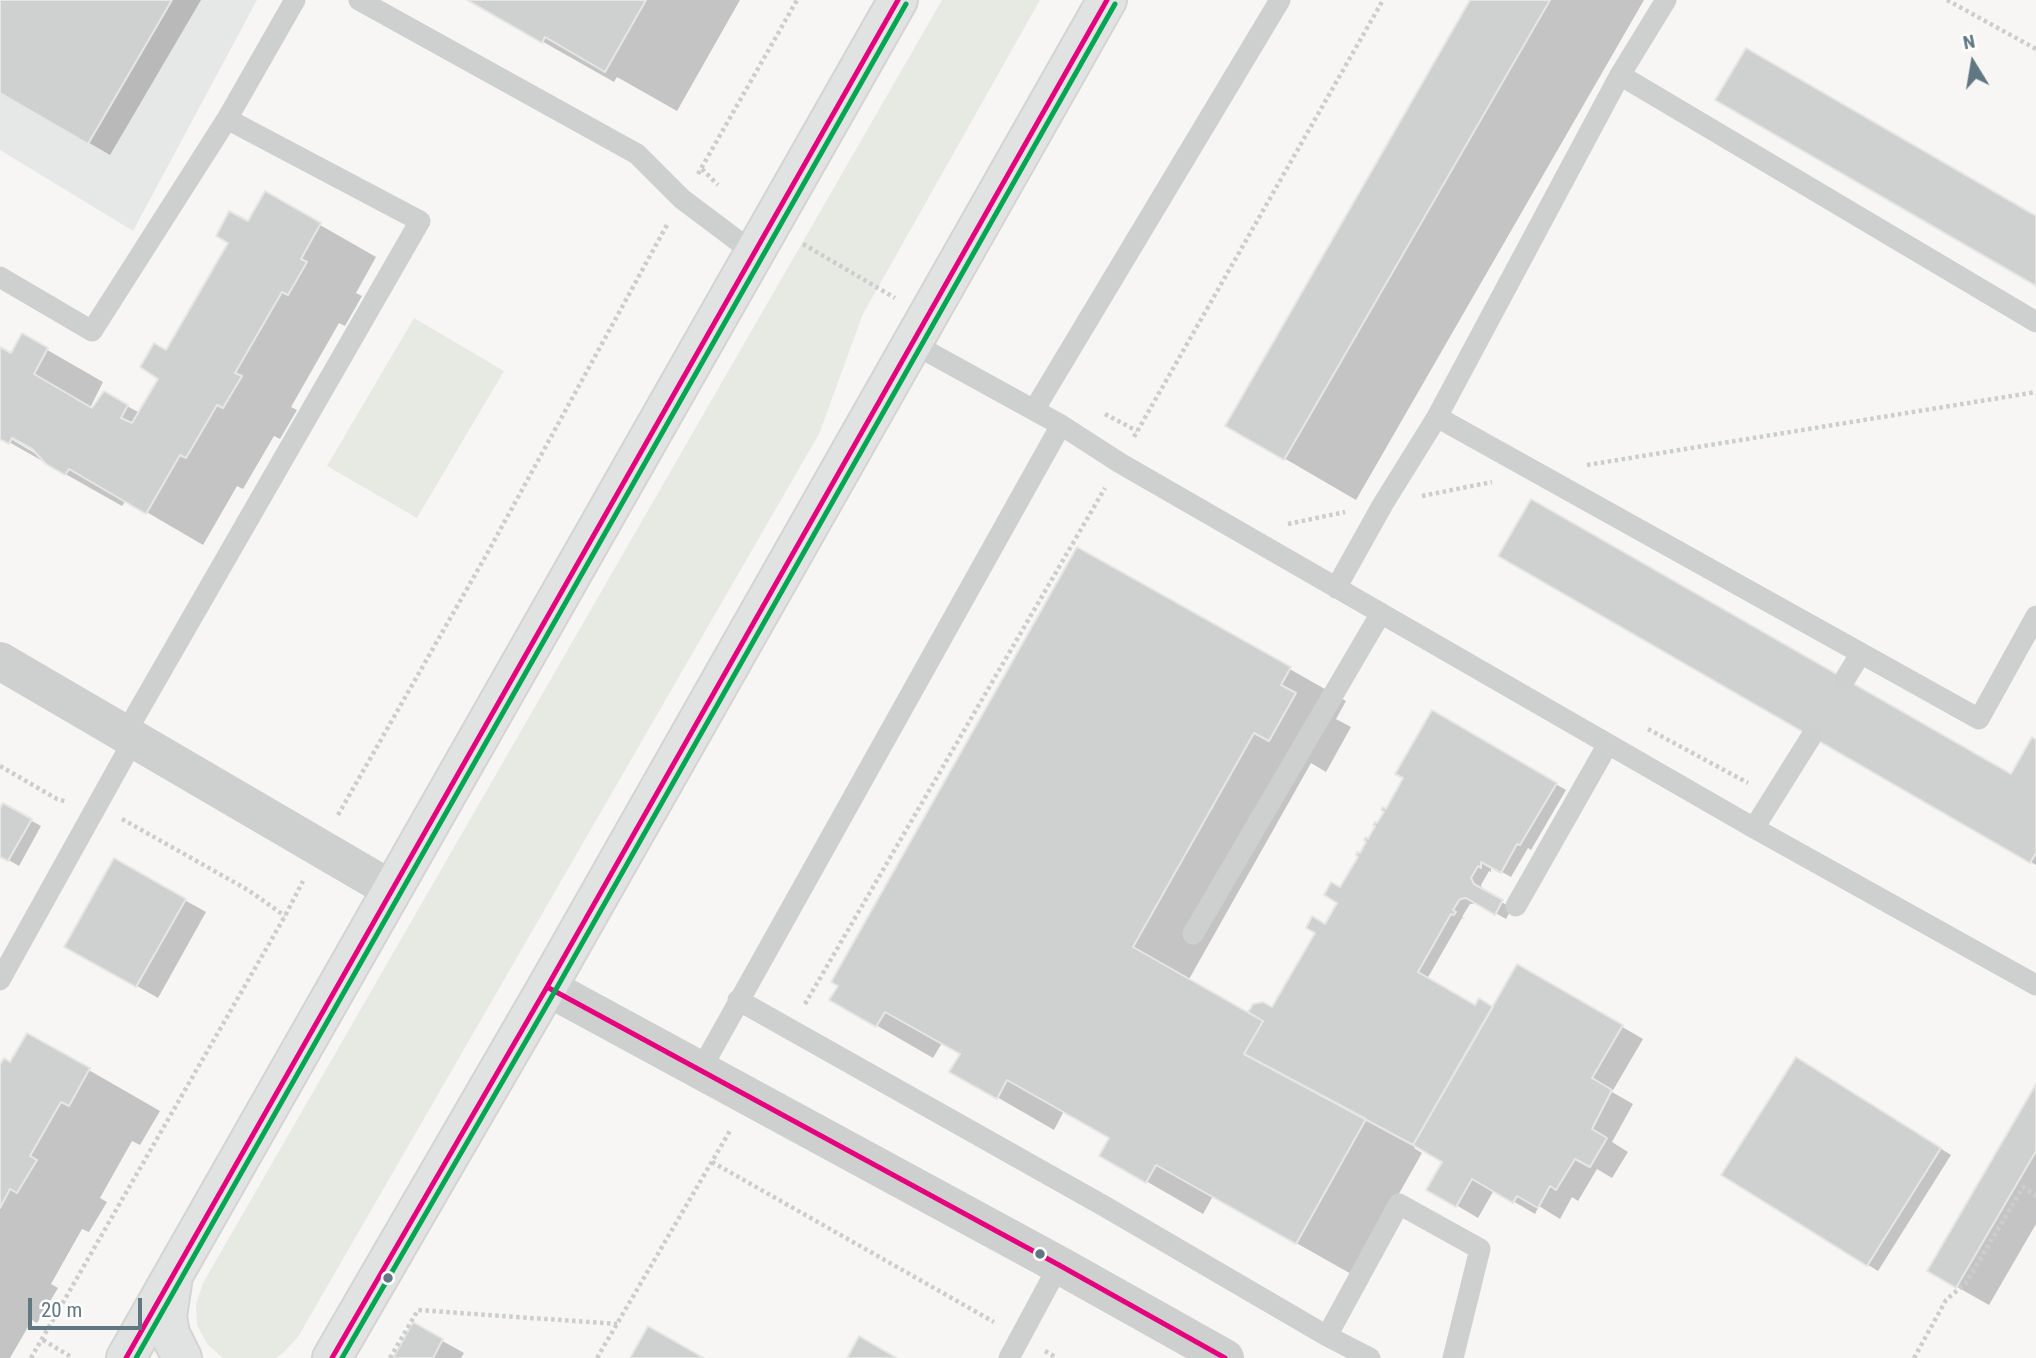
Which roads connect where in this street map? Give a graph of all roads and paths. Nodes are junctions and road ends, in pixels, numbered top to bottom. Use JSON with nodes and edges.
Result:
{"nodes":[{"id":1,"x":295,"y":0,"type":"edge"},
{"id":2,"x":359,"y":0,"type":"edge"},
{"id":3,"x":797,"y":0,"type":"edge"},
{"id":4,"x":898,"y":0,"type":"edge"},
{"id":5,"x":1107,"y":0,"type":"edge"},
{"id":6,"x":1280,"y":0,"type":"edge"},
{"id":7,"x":1383,"y":0,"type":"edge"},
{"id":8,"x":1666,"y":0,"type":"edge"},
{"id":9,"x":1947,"y":0,"type":"edge"},
{"id":10,"x":2036,"y":49,"type":"edge"},
{"id":11,"x":1620,"y":75,"type":"junction"},
{"id":12,"x":227,"y":119,"type":"junction"},
{"id":13,"x":682,"y":199,"type":"junction"},
{"id":14,"x":754,"y":253,"type":"junction"},
{"id":15,"x":0,"y":277,"type":"edge"},
{"id":16,"x":2036,"y":322,"type":"edge"},
{"id":17,"x":912,"y":343,"type":"junction"},
{"id":18,"x":1034,"y":410,"type":"junction"},
{"id":19,"x":1437,"y":416,"type":"junction"},
{"id":20,"x":1061,"y":425,"type":"junction"},
{"id":21,"x":1130,"y":444,"type":"dead end"},
{"id":22,"x":1336,"y":588,"type":"junction"},
{"id":23,"x":1381,"y":613,"type":"junction"},
{"id":24,"x":2036,"y":616,"type":"edge"},
{"id":25,"x":1861,"y":653,"type":"junction"},
{"id":26,"x":0,"y":661,"type":"edge"},
{"id":27,"x":1846,"y":679,"type":"dead end"},
{"id":28,"x":130,"y":736,"type":"junction"},
{"id":29,"x":1811,"y":737,"type":"dead end"},
{"id":30,"x":1608,"y":744,"type":"junction"},
{"id":31,"x":0,"y":766,"type":"edge"},
{"id":32,"x":94,"y":811,"type":"junction"},
{"id":33,"x":1754,"y":828,"type":"junction"},
{"id":34,"x":320,"y":847,"type":"junction"},
{"id":35,"x":392,"y":890,"type":"junction"},
{"id":36,"x":1516,"y":906,"type":"dead end"},
{"id":37,"x":285,"y":916,"type":"junction"},
{"id":38,"x":1193,"y":934,"type":"dead end"},
{"id":39,"x":0,"y":980,"type":"edge"},
{"id":40,"x":2036,"y":985,"type":"edge"},
{"id":41,"x":547,"y":987,"type":"junction"},
{"id":42,"x":738,"y":1000,"type":"junction"},
{"id":43,"x":807,"y":1001,"type":"dead end"},
{"id":44,"x":790,"y":1029,"type":"junction"},
{"id":45,"x":700,"y":1071,"type":"junction"},
{"id":46,"x":750,"y":1097,"type":"junction"},
{"id":47,"x":712,"y":1162,"type":"junction"},
{"id":48,"x":2036,"y":1196,"type":"edge"},
{"id":49,"x":179,"y":1265,"type":"junction"},
{"id":50,"x":1059,"y":1265,"type":"junction"},
{"id":51,"x":617,"y":1324,"type":"junction"},
{"id":52,"x":1327,"y":1336,"type":"junction"},
{"id":53,"x":1020,"y":1337,"type":"junction"},
{"id":54,"x":43,"y":1340,"type":"junction"},
{"id":55,"x":333,"y":1356,"type":"edge"},
{"id":56,"x":31,"y":1358,"type":"edge"},
{"id":57,"x":73,"y":1358,"type":"edge"},
{"id":58,"x":126,"y":1358,"type":"edge"},
{"id":59,"x":182,"y":1358,"type":"edge"},
{"id":60,"x":390,"y":1358,"type":"edge"},
{"id":61,"x":597,"y":1358,"type":"edge"},
{"id":62,"x":1009,"y":1358,"type":"edge"},
{"id":63,"x":1057,"y":1358,"type":"edge"},
{"id":64,"x":1225,"y":1358,"type":"edge"},
{"id":65,"x":1370,"y":1358,"type":"edge"},
{"id":66,"x":1453,"y":1358,"type":"edge"},
{"id":67,"x":1914,"y":1358,"type":"edge"}],
"edges":[{"from":1,"to":12,"type":"lane"},
{"from":2,"to":13,"type":"lane"},
{"from":3,"to":13,"type":"path"},
{"from":4,"to":14,"type":"main road"},
{"from":5,"to":17,"type":"main road"},
{"from":6,"to":18,"type":"lane"},
{"from":7,"to":21,"type":"path"},
{"from":8,"to":11,"type":"lane"},
{"from":9,"to":10,"type":"path"},
{"from":11,"to":16,"type":"lane"},
{"from":11,"to":19,"type":"lane"},
{"from":12,"to":15,"type":"lane"},
{"from":12,"to":28,"type":"lane"},
{"from":13,"to":14,"type":"lane"},
{"from":13,"to":34,"type":"path"},
{"from":14,"to":35,"type":"main road"},
{"from":17,"to":18,"type":"lane"},
{"from":17,"to":41,"type":"main road"},
{"from":18,"to":20,"type":"lane"},
{"from":19,"to":22,"type":"lane"},
{"from":19,"to":25,"type":"lane"},
{"from":20,"to":22,"type":"lane"},
{"from":20,"to":42,"type":"lane"},
{"from":22,"to":23,"type":"lane"},
{"from":23,"to":30,"type":"lane"},
{"from":23,"to":38,"type":"lane"},
{"from":24,"to":25,"type":"lane"},
{"from":25,"to":27,"type":"lane"},
{"from":26,"to":28,"type":"street"},
{"from":28,"to":32,"type":"lane"},
{"from":28,"to":34,"type":"street"},
{"from":29,"to":33,"type":"lane"},
{"from":30,"to":33,"type":"lane"},
{"from":30,"to":36,"type":"lane"},
{"from":31,"to":32,"type":"path"},
{"from":32,"to":37,"type":"path"},
{"from":32,"to":39,"type":"lane"},
{"from":33,"to":40,"type":"lane"},
{"from":34,"to":35,"type":"street"},
{"from":34,"to":37,"type":"path"},
{"from":35,"to":49,"type":"main road"},
{"from":37,"to":54,"type":"path"},
{"from":41,"to":45,"type":"street"},
{"from":41,"to":55,"type":"main road"},
{"from":42,"to":44,"type":"lane"},
{"from":42,"to":45,"type":"lane"},
{"from":43,"to":44,"type":"path"},
{"from":44,"to":52,"type":"lane"},
{"from":45,"to":46,"type":"street"},
{"from":46,"to":47,"type":"path"},
{"from":46,"to":50,"type":"street"},
{"from":47,"to":51,"type":"path"},
{"from":47,"to":53,"type":"path"},
{"from":48,"to":67,"type":"path"},
{"from":49,"to":58,"type":"main road"},
{"from":49,"to":59,"type":"main road"},
{"from":50,"to":53,"type":"lane"},
{"from":50,"to":64,"type":"street"},
{"from":51,"to":60,"type":"path"},
{"from":51,"to":61,"type":"path"},
{"from":52,"to":65,"type":"lane"},
{"from":52,"to":66,"type":"lane"},
{"from":53,"to":62,"type":"lane"},
{"from":53,"to":63,"type":"path"},
{"from":54,"to":56,"type":"path"},
{"from":54,"to":57,"type":"path"}]}
